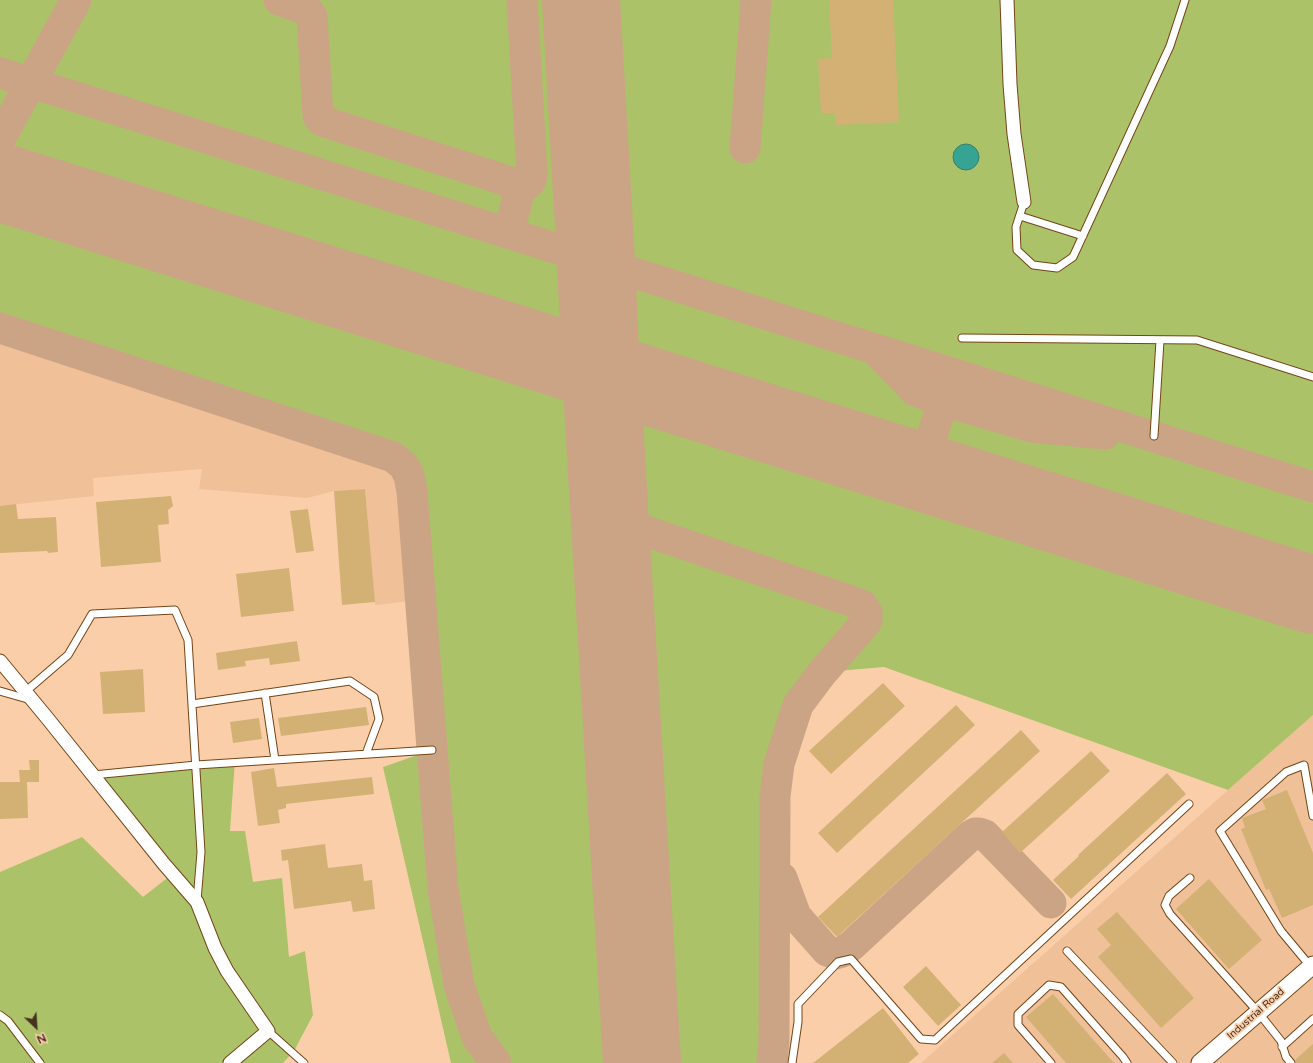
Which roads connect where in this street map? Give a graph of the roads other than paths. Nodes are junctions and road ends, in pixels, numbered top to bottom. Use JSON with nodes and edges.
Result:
{"nodes":[{"id":1,"x":1007,"y":0,"type":"edge"},
{"id":2,"x":1185,"y":0,"type":"edge"},
{"id":3,"x":1024,"y":202,"type":"joint"},
{"id":4,"x":1020,"y":216,"type":"junction"},
{"id":5,"x":1083,"y":236,"type":"junction"},
{"id":6,"x":962,"y":338,"type":"dead end"},
{"id":7,"x":1160,"y":340,"type":"junction"},
{"id":8,"x":1313,"y":377,"type":"edge"},
{"id":9,"x":1154,"y":436,"type":"dead end"},
{"id":10,"x":0,"y":661,"type":"edge"},
{"id":11,"x":0,"y":691,"type":"edge"},
{"id":12,"x":266,"y":694,"type":"junction"},
{"id":13,"x":28,"y":696,"type":"junction"},
{"id":14,"x":192,"y":704,"type":"junction"},
{"id":15,"x":432,"y":750,"type":"dead end"},
{"id":16,"x":366,"y":754,"type":"junction"},
{"id":17,"x":275,"y":760,"type":"junction"},
{"id":18,"x":196,"y":765,"type":"junction"},
{"id":19,"x":93,"y":775,"type":"junction"},
{"id":20,"x":1189,"y":804,"type":"dead end"},
{"id":21,"x":1313,"y":816,"type":"edge"},
{"id":22,"x":1190,"y":878,"type":"dead end"},
{"id":23,"x":197,"y":902,"type":"junction"},
{"id":24,"x":1067,"y":951,"type":"dead end"},
{"id":25,"x":1312,"y":966,"type":"edge"},
{"id":26,"x":1258,"y":1012,"type":"junction"},
{"id":27,"x":0,"y":1015,"type":"edge"},
{"id":28,"x":1313,"y":1019,"type":"edge"},
{"id":29,"x":268,"y":1031,"type":"junction"},
{"id":30,"x":1282,"y":1047,"type":"junction"},
{"id":31,"x":40,"y":1063,"type":"edge"},
{"id":32,"x":230,"y":1063,"type":"edge"},
{"id":33,"x":304,"y":1063,"type":"edge"},
{"id":34,"x":792,"y":1063,"type":"edge"},
{"id":35,"x":1051,"y":1063,"type":"edge"},
{"id":36,"x":1127,"y":1063,"type":"edge"},
{"id":37,"x":1173,"y":1063,"type":"edge"},
{"id":38,"x":1200,"y":1063,"type":"edge"},
{"id":39,"x":1291,"y":1063,"type":"edge"}],
"edges":[{"from":1,"to":3,"type":"street"},
{"from":2,"to":5,"type":"lane"},
{"from":3,"to":4,"type":"lane"},
{"from":4,"to":5,"type":"lane"},
{"from":4,"to":5,"type":"lane"},
{"from":6,"to":7,"type":"lane"},
{"from":7,"to":8,"type":"lane"},
{"from":7,"to":9,"type":"lane"},
{"from":10,"to":13,"type":"street"},
{"from":11,"to":13,"type":"lane"},
{"from":12,"to":14,"type":"lane"},
{"from":12,"to":16,"type":"lane"},
{"from":12,"to":17,"type":"lane"},
{"from":13,"to":14,"type":"lane"},
{"from":13,"to":19,"type":"street"},
{"from":14,"to":18,"type":"lane"},
{"from":15,"to":16,"type":"lane"},
{"from":16,"to":17,"type":"lane"},
{"from":17,"to":18,"type":"lane"},
{"from":18,"to":19,"type":"lane"},
{"from":18,"to":23,"type":"lane"},
{"from":19,"to":23,"type":"street"},
{"from":20,"to":34,"type":"lane"},
{"from":21,"to":25,"type":"lane"},
{"from":22,"to":26,"type":"lane"},
{"from":23,"to":29,"type":"street"},
{"from":24,"to":37,"type":"lane"},
{"from":25,"to":26,"type":"street","name":"Industrial Road"},
{"from":26,"to":30,"type":"lane"},
{"from":26,"to":38,"type":"street","name":"Industrial Road"},
{"from":27,"to":31,"type":"lane"},
{"from":28,"to":30,"type":"lane"},
{"from":29,"to":32,"type":"street"},
{"from":29,"to":33,"type":"lane"},
{"from":30,"to":39,"type":"lane"},
{"from":35,"to":36,"type":"lane"}]}
